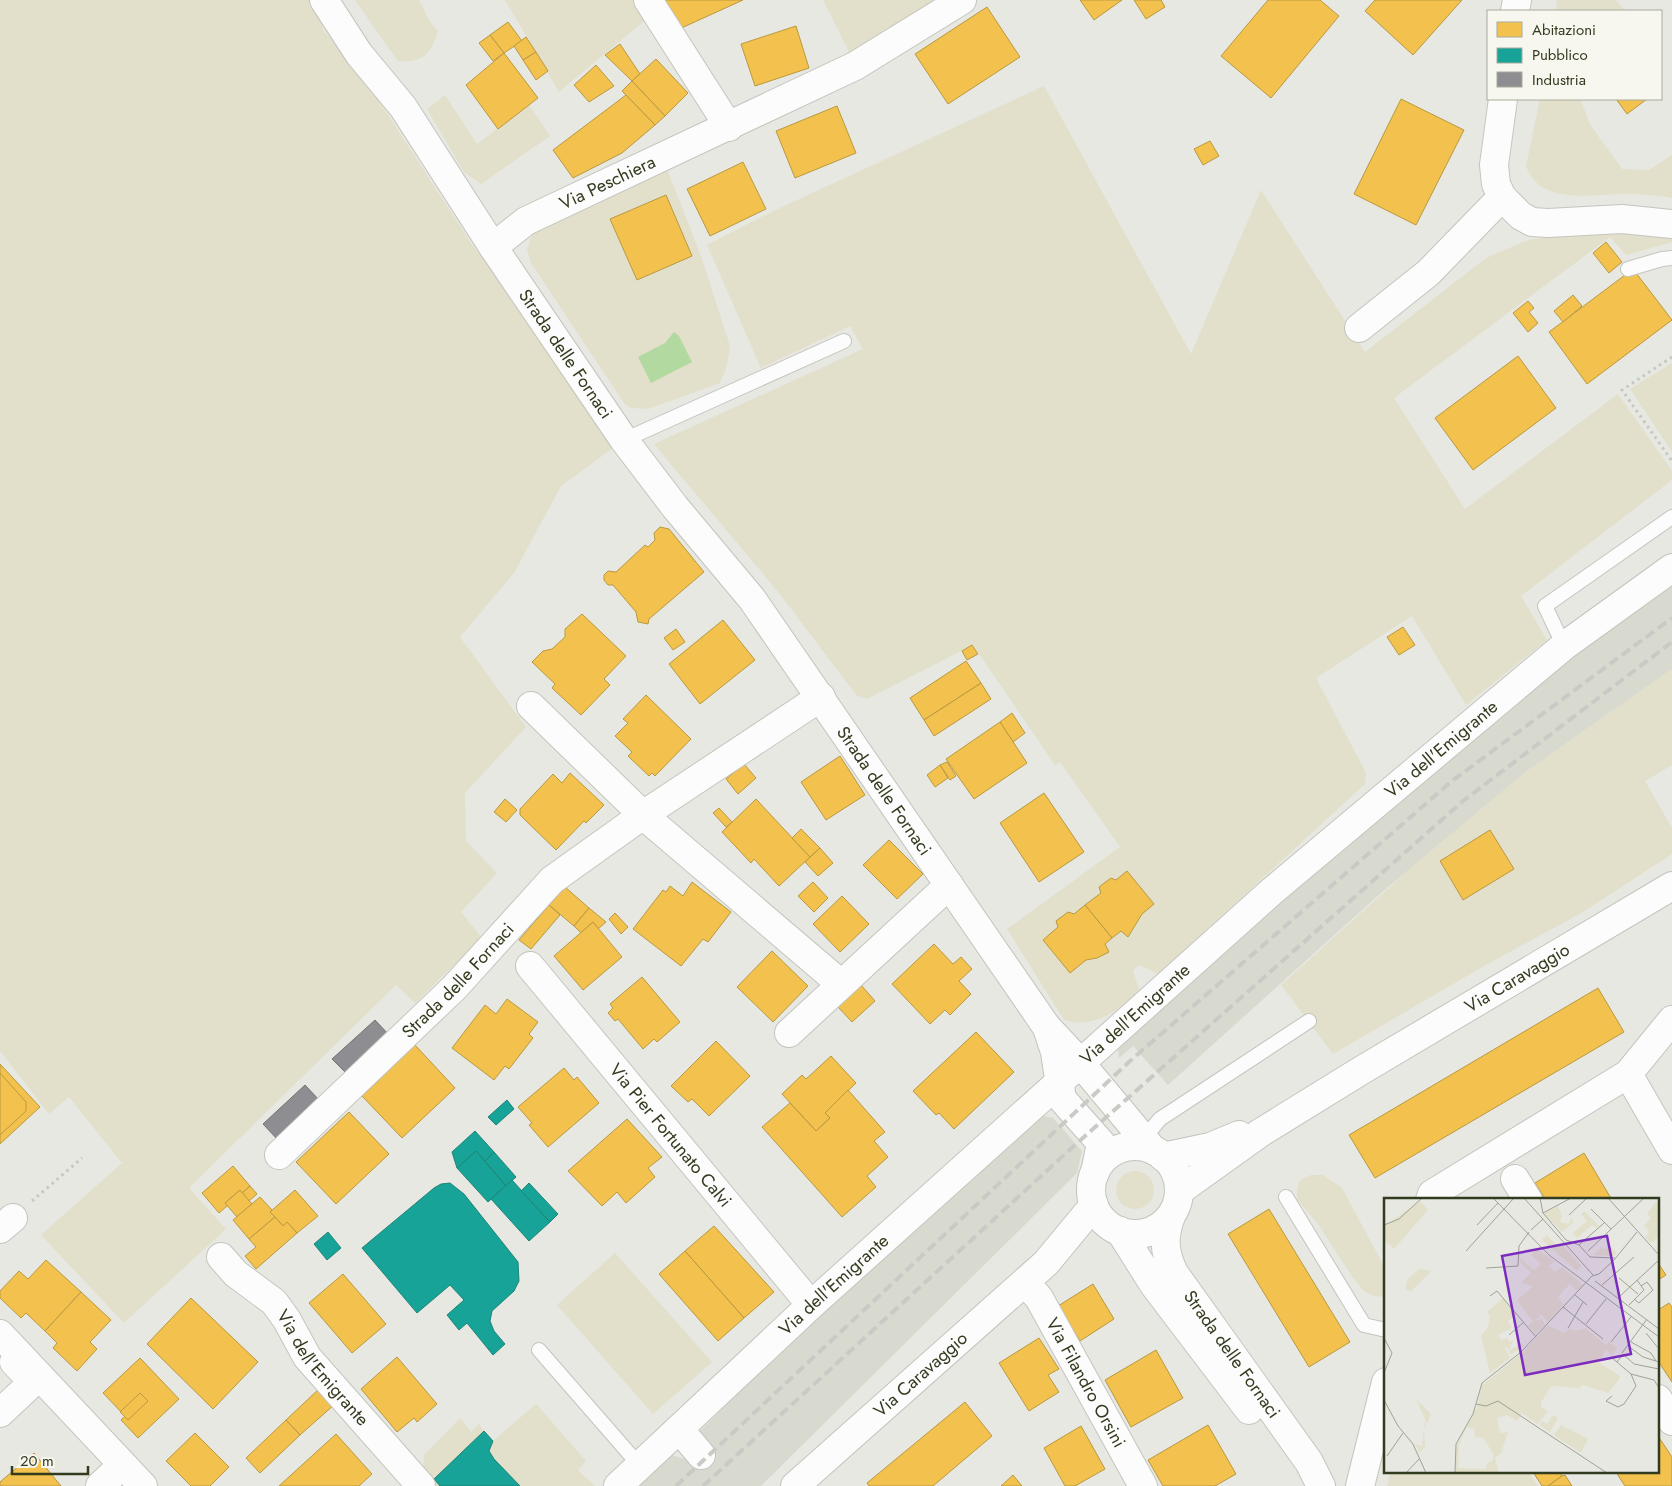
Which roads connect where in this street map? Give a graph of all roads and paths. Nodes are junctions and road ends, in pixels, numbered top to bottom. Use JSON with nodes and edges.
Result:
{"nodes":[{"id":1,"x":324,"y":0,"type":"edge"},
{"id":2,"x":648,"y":0,"type":"edge"},
{"id":3,"x":962,"y":0,"type":"edge"},
{"id":4,"x":1503,"y":100,"type":"edge"},
{"id":5,"x":729,"y":127,"type":"junction"},
{"id":6,"x":1502,"y":197,"type":"junction"},
{"id":7,"x":1672,"y":224,"type":"edge"},
{"id":8,"x":493,"y":248,"type":"junction"},
{"id":9,"x":1672,"y":258,"type":"edge"},
{"id":10,"x":1628,"y":269,"type":"dead end"},
{"id":11,"x":1359,"y":328,"type":"dead end"},
{"id":12,"x":844,"y":341,"type":"dead end"},
{"id":13,"x":1672,"y":356,"type":"edge"},
{"id":14,"x":624,"y":440,"type":"junction"},
{"id":15,"x":1672,"y":461,"type":"edge"},
{"id":16,"x":1672,"y":517,"type":"edge"},
{"id":17,"x":1672,"y":568,"type":"edge"},
{"id":18,"x":1564,"y":646,"type":"junction"},
{"id":19,"x":821,"y":697,"type":"junction"},
{"id":20,"x":530,"y":706,"type":"dead end"},
{"id":21,"x":644,"y":815,"type":"junction"},
{"id":22,"x":949,"y":885,"type":"junction"},
{"id":23,"x":1672,"y":886,"type":"edge"},
{"id":24,"x":530,"y":966,"type":"dead end"},
{"id":25,"x":841,"y":984,"type":"junction"},
{"id":26,"x":1672,"y":1020,"type":"edge"},
{"id":27,"x":1309,"y":1022,"type":"dead end"},
{"id":28,"x":1046,"y":1026,"type":"junction"},
{"id":29,"x":789,"y":1033,"type":"dead end"},
{"id":30,"x":1081,"y":1063,"type":"junction"},
{"id":31,"x":1362,"y":1070,"type":"junction"},
{"id":32,"x":1628,"y":1074,"type":"junction"},
{"id":33,"x":1059,"y":1083,"type":"junction"},
{"id":34,"x":1153,"y":1148,"type":"junction"},
{"id":35,"x":1672,"y":1150,"type":"edge"},
{"id":36,"x":279,"y":1155,"type":"dead end"},
{"id":37,"x":82,"y":1158,"type":"dead end"},
{"id":38,"x":1095,"y":1173,"type":"junction"},
{"id":39,"x":1286,"y":1197,"type":"dead end"},
{"id":40,"x":1431,"y":1198,"type":"edge"},
{"id":41,"x":1175,"y":1203,"type":"junction"},
{"id":42,"x":1094,"y":1205,"type":"junction"},
{"id":43,"x":6,"y":1224,"type":"edge"},
{"id":44,"x":1117,"y":1230,"type":"junction"},
{"id":45,"x":221,"y":1257,"type":"dead end"},
{"id":46,"x":1046,"y":1263,"type":"junction"},
{"id":47,"x":1025,"y":1282,"type":"junction"},
{"id":48,"x":811,"y":1305,"type":"junction"},
{"id":49,"x":1384,"y":1330,"type":"edge"},
{"id":50,"x":0,"y":1334,"type":"edge"},
{"id":51,"x":0,"y":1347,"type":"edge"},
{"id":52,"x":539,"y":1350,"type":"dead end"},
{"id":53,"x":33,"y":1382,"type":"junction"},
{"id":54,"x":1384,"y":1390,"type":"edge"},
{"id":55,"x":1660,"y":1402,"type":"edge"},
{"id":56,"x":0,"y":1413,"type":"edge"},
{"id":57,"x":1672,"y":1421,"type":"edge"},
{"id":58,"x":679,"y":1429,"type":"junction"},
{"id":59,"x":701,"y":1455,"type":"dead end"},
{"id":60,"x":640,"y":1466,"type":"junction"},
{"id":61,"x":115,"y":1481,"type":"edge"},
{"id":62,"x":805,"y":1483,"type":"edge"},
{"id":63,"x":143,"y":1486,"type":"edge"},
{"id":64,"x":421,"y":1486,"type":"edge"},
{"id":65,"x":618,"y":1486,"type":"edge"},
{"id":66,"x":1143,"y":1486,"type":"edge"},
{"id":67,"x":1307,"y":1486,"type":"edge"},
{"id":68,"x":1320,"y":1486,"type":"edge"},
{"id":69,"x":1360,"y":1486,"type":"edge"}],
"edges":[{"from":1,"to":8,"type":"street","name":"Strada delle Fornaci"},
{"from":2,"to":5,"type":"street"},
{"from":3,"to":5,"type":"street","name":"Via Peschiera"},
{"from":4,"to":6,"type":"street"},
{"from":5,"to":8,"type":"street","name":"Via Peschiera"},
{"from":6,"to":7,"type":"street"},
{"from":6,"to":11,"type":"street"},
{"from":8,"to":14,"type":"street","name":"Strada delle Fornaci"},
{"from":9,"to":10,"type":"lane"},
{"from":12,"to":14,"type":"lane"},
{"from":13,"to":15,"type":"path"},
{"from":14,"to":19,"type":"street","name":"Strada delle Fornaci"},
{"from":16,"to":18,"type":"lane"},
{"from":17,"to":18,"type":"street","name":"Via dell'Emigrante"},
{"from":18,"to":30,"type":"street","name":"Via dell'Emigrante"},
{"from":19,"to":21,"type":"street","name":"Strada delle Fornaci"},
{"from":19,"to":22,"type":"street","name":"Strada delle Fornaci"},
{"from":20,"to":21,"type":"street"},
{"from":21,"to":25,"type":"street"},
{"from":21,"to":36,"type":"street","name":"Strada delle Fornaci"},
{"from":22,"to":25,"type":"street"},
{"from":22,"to":28,"type":"street","name":"Strada delle Fornaci"},
{"from":23,"to":31,"type":"street","name":"Via Caravaggio"},
{"from":24,"to":48,"type":"street","name":"Via Pier Fortunato Calvi"},
{"from":25,"to":29,"type":"street"},
{"from":26,"to":32,"type":"street"},
{"from":27,"to":34,"type":"lane"},
{"from":28,"to":30,"type":"street","name":"Strada delle Fornaci"},
{"from":28,"to":33,"type":"street","name":"Strada delle Fornaci"},
{"from":30,"to":33,"type":"street","name":"Via dell'Emigrante"},
{"from":30,"to":34,"type":"street","name":"Strada delle Fornaci"},
{"from":31,"to":34,"type":"street","name":"Via Caravaggio"},
{"from":31,"to":41,"type":"street","name":"Via Caravaggio"},
{"from":32,"to":35,"type":"street"},
{"from":32,"to":40,"type":"street"},
{"from":33,"to":38,"type":"street","name":"Strada delle Fornaci"},
{"from":33,"to":48,"type":"street","name":"Via dell'Emigrante"},
{"from":34,"to":38,"type":"street"},
{"from":34,"to":41,"type":"street"},
{"from":37,"to":43,"type":"path"},
{"from":38,"to":42,"type":"street"},
{"from":39,"to":49,"type":"lane"},
{"from":41,"to":44,"type":"street"},
{"from":41,"to":68,"type":"street","name":"Strada delle Fornaci"},
{"from":42,"to":44,"type":"street"},
{"from":42,"to":46,"type":"street","name":"Via Caravaggio"},
{"from":44,"to":46,"type":"street","name":"Via Caravaggio"},
{"from":44,"to":67,"type":"street","name":"Strada delle Fornaci"},
{"from":45,"to":64,"type":"street","name":"Via dell'Emigrante"},
{"from":46,"to":47,"type":"street","name":"Via Caravaggio"},
{"from":47,"to":62,"type":"street","name":"Via Caravaggio"},
{"from":47,"to":66,"type":"street","name":"Via Filandro Orsini"},
{"from":48,"to":58,"type":"street","name":"Via dell'Emigrante"},
{"from":50,"to":63,"type":"street"},
{"from":51,"to":53,"type":"street"},
{"from":52,"to":60,"type":"lane"},
{"from":53,"to":56,"type":"street"},
{"from":53,"to":61,"type":"lane"},
{"from":54,"to":69,"type":"street"},
{"from":55,"to":57,"type":"street"},
{"from":58,"to":59,"type":"street"},
{"from":58,"to":60,"type":"street","name":"Via dell'Emigrante"},
{"from":60,"to":65,"type":"street","name":"Via dell'Emigrante"}]}
